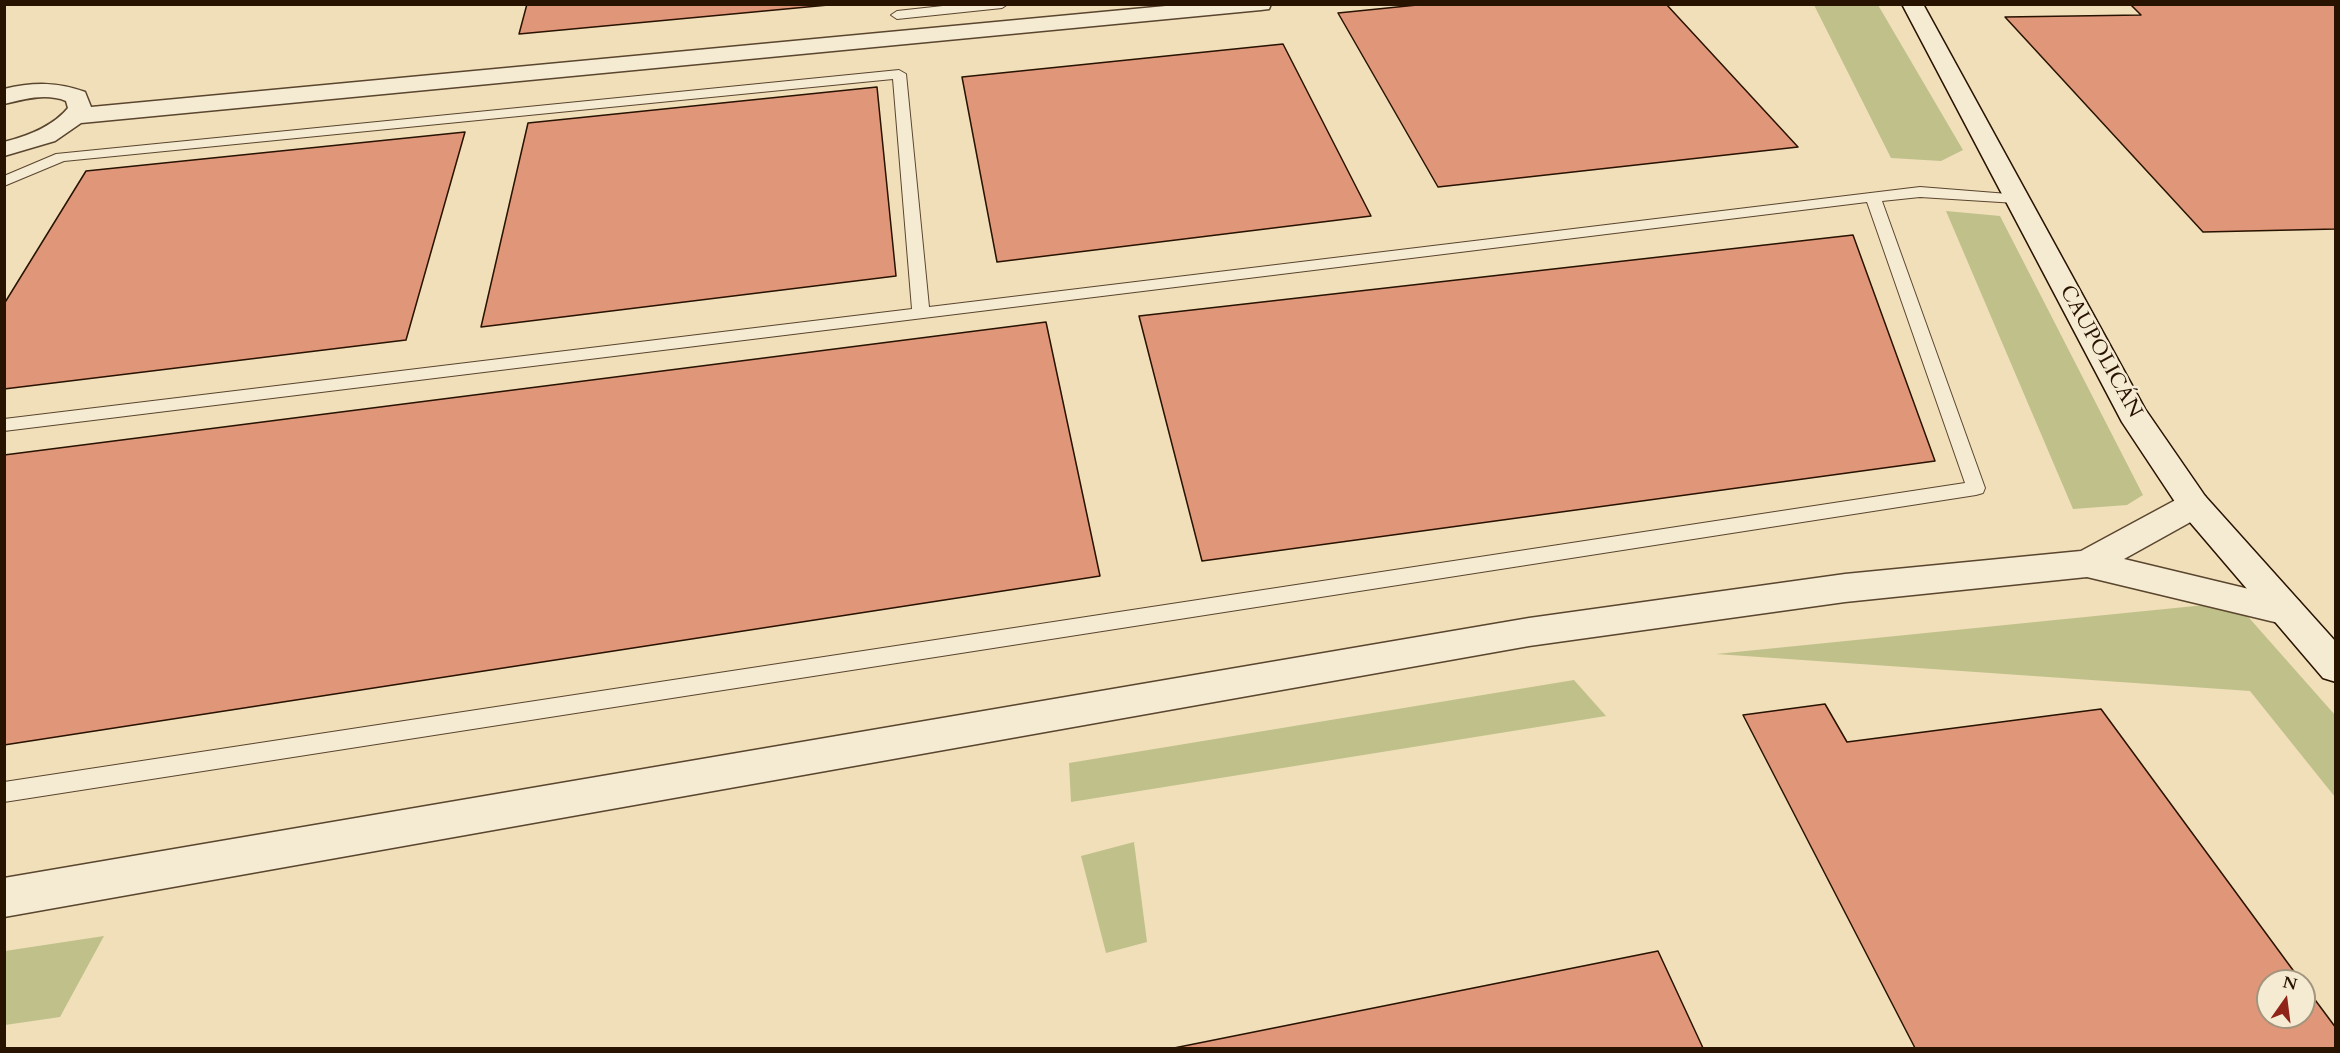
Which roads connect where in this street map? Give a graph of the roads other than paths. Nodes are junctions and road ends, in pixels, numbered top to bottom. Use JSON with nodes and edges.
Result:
{"nodes":[{"id":1,"x":1002,"y":4,"type":"edge"},
{"id":2,"x":1261,"y":4,"type":"edge"},
{"id":3,"x":1912,"y":4,"type":"edge"},
{"id":4,"x":897,"y":15,"type":"dead end"},
{"id":5,"x":4,"y":98,"type":"edge"},
{"id":6,"x":75,"y":116,"type":"junction"},
{"id":7,"x":4,"y":148,"type":"edge"},
{"id":8,"x":4,"y":182,"type":"edge"},
{"id":9,"x":1873,"y":197,"type":"junction"},
{"id":10,"x":2016,"y":198,"type":"junction"},
{"id":11,"x":921,"y":313,"type":"junction"},
{"id":12,"x":4,"y":425,"type":"edge"},
{"id":13,"x":2194,"y":505,"type":"junction"},
{"id":14,"x":2087,"y":564,"type":"junction"},
{"id":15,"x":2287,"y":611,"type":"junction"},
{"id":16,"x":2336,"y":667,"type":"edge"},
{"id":17,"x":4,"y":792,"type":"edge"},
{"id":18,"x":4,"y":898,"type":"edge"}],
"edges":[{"from":1,"to":4,"type":"lane"},
{"from":2,"to":6,"type":"street"},
{"from":3,"to":10,"type":"street","name":"CAUPOLICÁN"},
{"from":5,"to":6,"type":"street"},
{"from":6,"to":7,"type":"street"},
{"from":8,"to":11,"type":"lane"},
{"from":9,"to":10,"type":"lane"},
{"from":9,"to":11,"type":"lane"},
{"from":9,"to":17,"type":"lane"},
{"from":10,"to":13,"type":"street","name":"CAUPOLICÁN"},
{"from":11,"to":12,"type":"lane"},
{"from":13,"to":14,"type":"street"},
{"from":13,"to":15,"type":"street","name":"CAUPOLICÁN"},
{"from":14,"to":15,"type":"street"},
{"from":14,"to":18,"type":"street"},
{"from":15,"to":16,"type":"street","name":"CAUPOLICÁN"}]}
